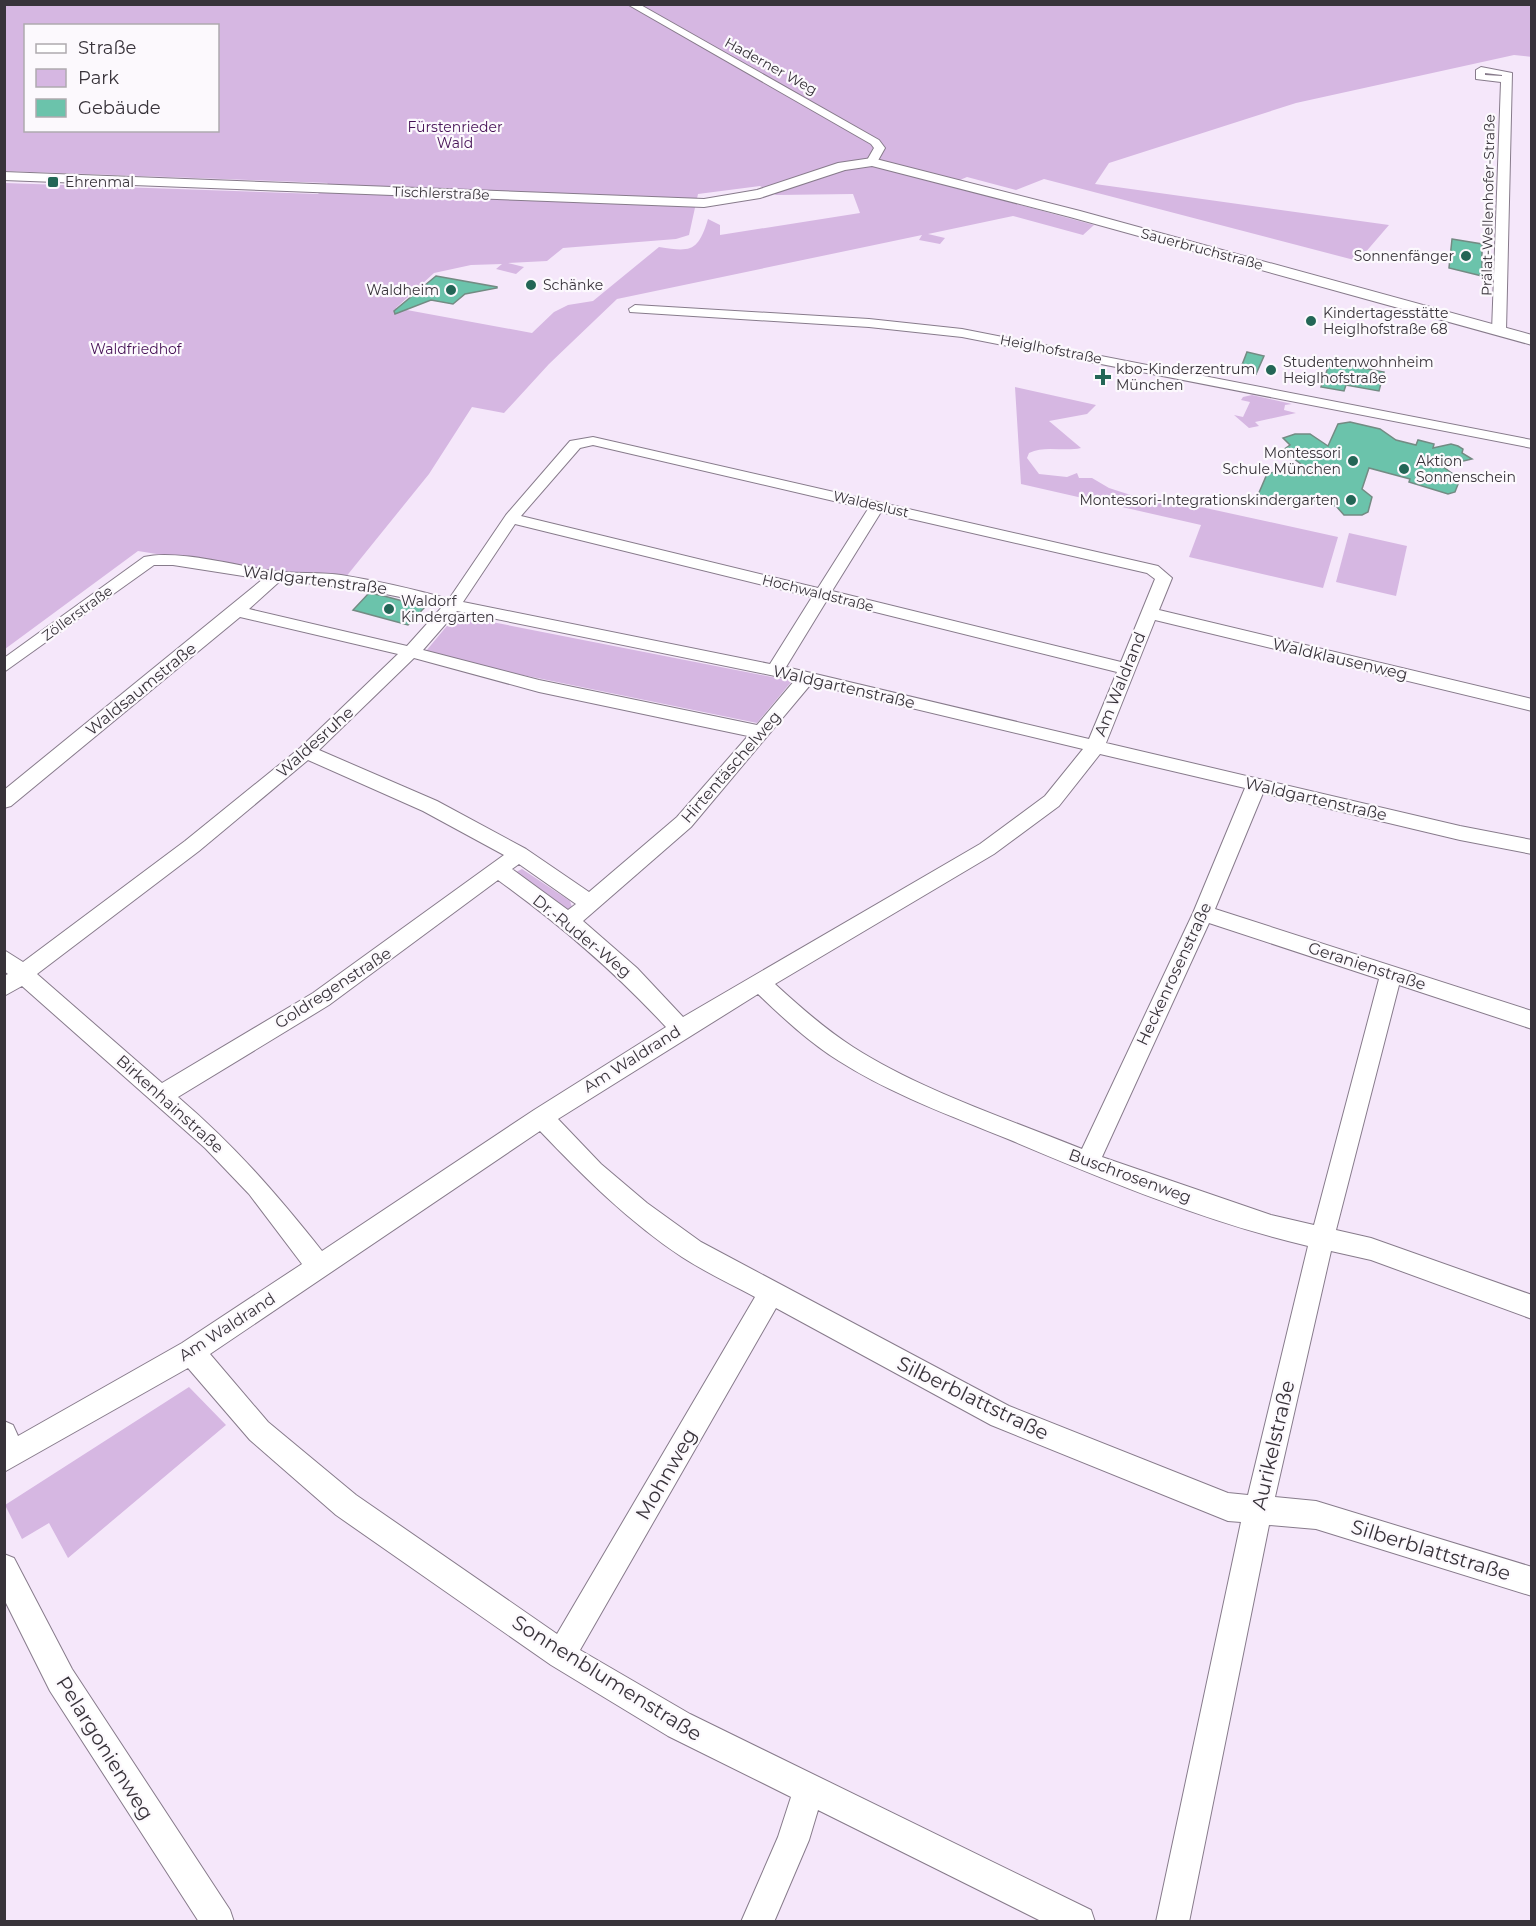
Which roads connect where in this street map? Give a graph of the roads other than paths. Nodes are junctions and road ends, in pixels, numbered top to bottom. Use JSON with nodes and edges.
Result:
{"nodes":[{"id":1,"x":631,"y":4,"type":"edge"},
{"id":2,"x":1506,"y":80,"type":"dead end"},
{"id":3,"x":872,"y":162,"type":"junction"},
{"id":4,"x":4,"y":176,"type":"edge"},
{"id":5,"x":635,"y":309,"type":"dead end"},
{"id":6,"x":1499,"y":331,"type":"junction"},
{"id":7,"x":1532,"y":340,"type":"edge"},
{"id":8,"x":575,"y":444,"type":"joint"},
{"id":9,"x":1532,"y":444,"type":"edge"},
{"id":10,"x":877,"y":506,"type":"junction"},
{"id":11,"x":511,"y":518,"type":"junction"},
{"id":12,"x":150,"y":560,"type":"joint"},
{"id":13,"x":276,"y":576,"type":"junction"},
{"id":14,"x":1164,"y":578,"type":"joint"},
{"id":15,"x":821,"y":594,"type":"junction"},
{"id":16,"x":453,"y":606,"type":"junction"},
{"id":17,"x":237,"y":611,"type":"junction"},
{"id":18,"x":1149,"y":613,"type":"junction"},
{"id":19,"x":411,"y":652,"type":"junction"},
{"id":20,"x":4,"y":667,"type":"edge"},
{"id":21,"x":1125,"y":668,"type":"junction"},
{"id":22,"x":775,"y":670,"type":"junction"},
{"id":23,"x":807,"y":678,"type":"junction"},
{"id":24,"x":1532,"y":705,"type":"edge"},
{"id":25,"x":760,"y":732,"type":"junction"},
{"id":26,"x":1095,"y":747,"type":"junction"},
{"id":27,"x":306,"y":752,"type":"junction"},
{"id":28,"x":1255,"y":784,"type":"junction"},
{"id":29,"x":4,"y":801,"type":"edge"},
{"id":30,"x":1532,"y":847,"type":"edge"},
{"id":31,"x":519,"y":854,"type":"junction"},
{"id":32,"x":498,"y":869,"type":"junction"},
{"id":33,"x":590,"y":903,"type":"junction"},
{"id":34,"x":1203,"y":913,"type":"junction"},
{"id":35,"x":569,"y":921,"type":"junction"},
{"id":36,"x":4,"y":958,"type":"edge"},
{"id":37,"x":1391,"y":973,"type":"junction"},
{"id":38,"x":13,"y":981,"type":"edge"},
{"id":39,"x":759,"y":983,"type":"junction"},
{"id":40,"x":1532,"y":1020,"type":"edge"},
{"id":41,"x":681,"y":1029,"type":"junction"},
{"id":42,"x":160,"y":1096,"type":"junction"},
{"id":43,"x":542,"y":1116,"type":"junction"},
{"id":44,"x":1088,"y":1162,"type":"junction"},
{"id":45,"x":1322,"y":1239,"type":"junction"},
{"id":46,"x":319,"y":1266,"type":"junction"},
{"id":47,"x":771,"y":1293,"type":"junction"},
{"id":48,"x":1532,"y":1307,"type":"edge"},
{"id":49,"x":191,"y":1352,"type":"junction"},
{"id":50,"x":7,"y":1449,"type":"edge"},
{"id":51,"x":1258,"y":1510,"type":"junction"},
{"id":52,"x":4,"y":1568,"type":"edge"},
{"id":53,"x":1532,"y":1582,"type":"edge"},
{"id":54,"x":561,"y":1654,"type":"junction"},
{"id":55,"x":809,"y":1791,"type":"junction"},
{"id":56,"x":218,"y":1922,"type":"edge"},
{"id":57,"x":757,"y":1922,"type":"edge"},
{"id":58,"x":1079,"y":1922,"type":"edge"},
{"id":59,"x":1172,"y":1922,"type":"edge"}],
"edges":[{"from":1,"to":3,"type":"street","name":"Haderner Weg"},
{"from":2,"to":6,"type":"street","name":"Prälat-Wellenhofer-Straße"},
{"from":3,"to":4,"type":"street","name":"Tischlerstraße"},
{"from":3,"to":6,"type":"street","name":"Sauerbruchstraße"},
{"from":5,"to":9,"type":"street","name":"Heiglhofstraße"},
{"from":6,"to":7,"type":"street","name":"Sauerbruchstraße"},
{"from":8,"to":10,"type":"street","name":"Waldeslust"},
{"from":8,"to":11,"type":"street","name":"Waldesruhe"},
{"from":10,"to":14,"type":"street","name":"Waldeslust"},
{"from":10,"to":15,"type":"street"},
{"from":11,"to":15,"type":"street","name":"Hochwaldstraße"},
{"from":11,"to":16,"type":"street","name":"Waldesruhe"},
{"from":12,"to":13,"type":"street","name":"Waldgartenstraße"},
{"from":12,"to":20,"type":"street","name":"Zöllerstraße"},
{"from":13,"to":16,"type":"street","name":"Waldgartenstraße"},
{"from":13,"to":17,"type":"street","name":"Waldsaumstraße"},
{"from":14,"to":18,"type":"street","name":"Am Waldrand"},
{"from":15,"to":21,"type":"street","name":"Hochwaldstraße"},
{"from":15,"to":22,"type":"street"},
{"from":16,"to":19,"type":"street","name":"Waldesruhe"},
{"from":16,"to":22,"type":"street","name":"Waldgartenstraße"},
{"from":17,"to":19,"type":"street"},
{"from":17,"to":29,"type":"street","name":"Waldsaumstraße"},
{"from":18,"to":21,"type":"street","name":"Am Waldrand"},
{"from":18,"to":24,"type":"street","name":"Waldklausenweg"},
{"from":19,"to":25,"type":"street"},
{"from":19,"to":27,"type":"street","name":"Waldesruhe"},
{"from":21,"to":26,"type":"street","name":"Am Waldrand"},
{"from":22,"to":23,"type":"street","name":"Waldgartenstraße"},
{"from":23,"to":25,"type":"street","name":"Hirtentäschelweg"},
{"from":23,"to":26,"type":"street","name":"Waldgartenstraße"},
{"from":25,"to":33,"type":"street","name":"Hirtentäschelweg"},
{"from":26,"to":28,"type":"street","name":"Waldgartenstraße"},
{"from":26,"to":39,"type":"street","name":"Am Waldrand"},
{"from":27,"to":31,"type":"street","name":"Dr.-Ruder-Weg"},
{"from":27,"to":38,"type":"street","name":"Waldesruhe"},
{"from":28,"to":30,"type":"street","name":"Waldgartenstraße"},
{"from":28,"to":34,"type":"street","name":"Heckenrosenstraße"},
{"from":31,"to":32,"type":"street"},
{"from":31,"to":33,"type":"street","name":"Dr.-Ruder-Weg"},
{"from":32,"to":35,"type":"street","name":"Dr.-Ruder-Weg"},
{"from":32,"to":42,"type":"street","name":"Goldregenstraße"},
{"from":33,"to":35,"type":"street","name":"Hirtentäschelweg"},
{"from":34,"to":37,"type":"street","name":"Geranienstraße"},
{"from":34,"to":44,"type":"street","name":"Heckenrosenstraße"},
{"from":35,"to":41,"type":"street","name":"Dr.-Ruder-Weg"},
{"from":36,"to":38,"type":"street","name":"Birkenhainstraße"},
{"from":37,"to":40,"type":"street","name":"Geranienstraße"},
{"from":37,"to":45,"type":"street","name":"Aurikelstraße"},
{"from":38,"to":42,"type":"street","name":"Birkenhainstraße"},
{"from":39,"to":41,"type":"street","name":"Am Waldrand"},
{"from":39,"to":44,"type":"street","name":"Buschrosenweg"},
{"from":41,"to":43,"type":"street","name":"Am Waldrand"},
{"from":42,"to":46,"type":"street","name":"Birkenhainstraße"},
{"from":43,"to":46,"type":"street","name":"Am Waldrand"},
{"from":43,"to":47,"type":"street","name":"Silberblattstraße"},
{"from":44,"to":45,"type":"street","name":"Buschrosenweg"},
{"from":45,"to":48,"type":"street","name":"Buschrosenweg"},
{"from":45,"to":51,"type":"street","name":"Aurikelstraße"},
{"from":46,"to":49,"type":"street","name":"Am Waldrand"},
{"from":47,"to":51,"type":"street","name":"Silberblattstraße"},
{"from":47,"to":54,"type":"street","name":"Mohnweg"},
{"from":49,"to":50,"type":"street","name":"Am Waldrand"},
{"from":49,"to":54,"type":"street","name":"Sonnenblumenstraße"},
{"from":51,"to":53,"type":"street","name":"Silberblattstraße"},
{"from":51,"to":59,"type":"street","name":"Aurikelstraße"},
{"from":52,"to":56,"type":"street","name":"Pelargonienweg"},
{"from":54,"to":55,"type":"street","name":"Sonnenblumenstraße"},
{"from":55,"to":57,"type":"street"},
{"from":55,"to":58,"type":"street","name":"Sonnenblumenstraße"}]}
